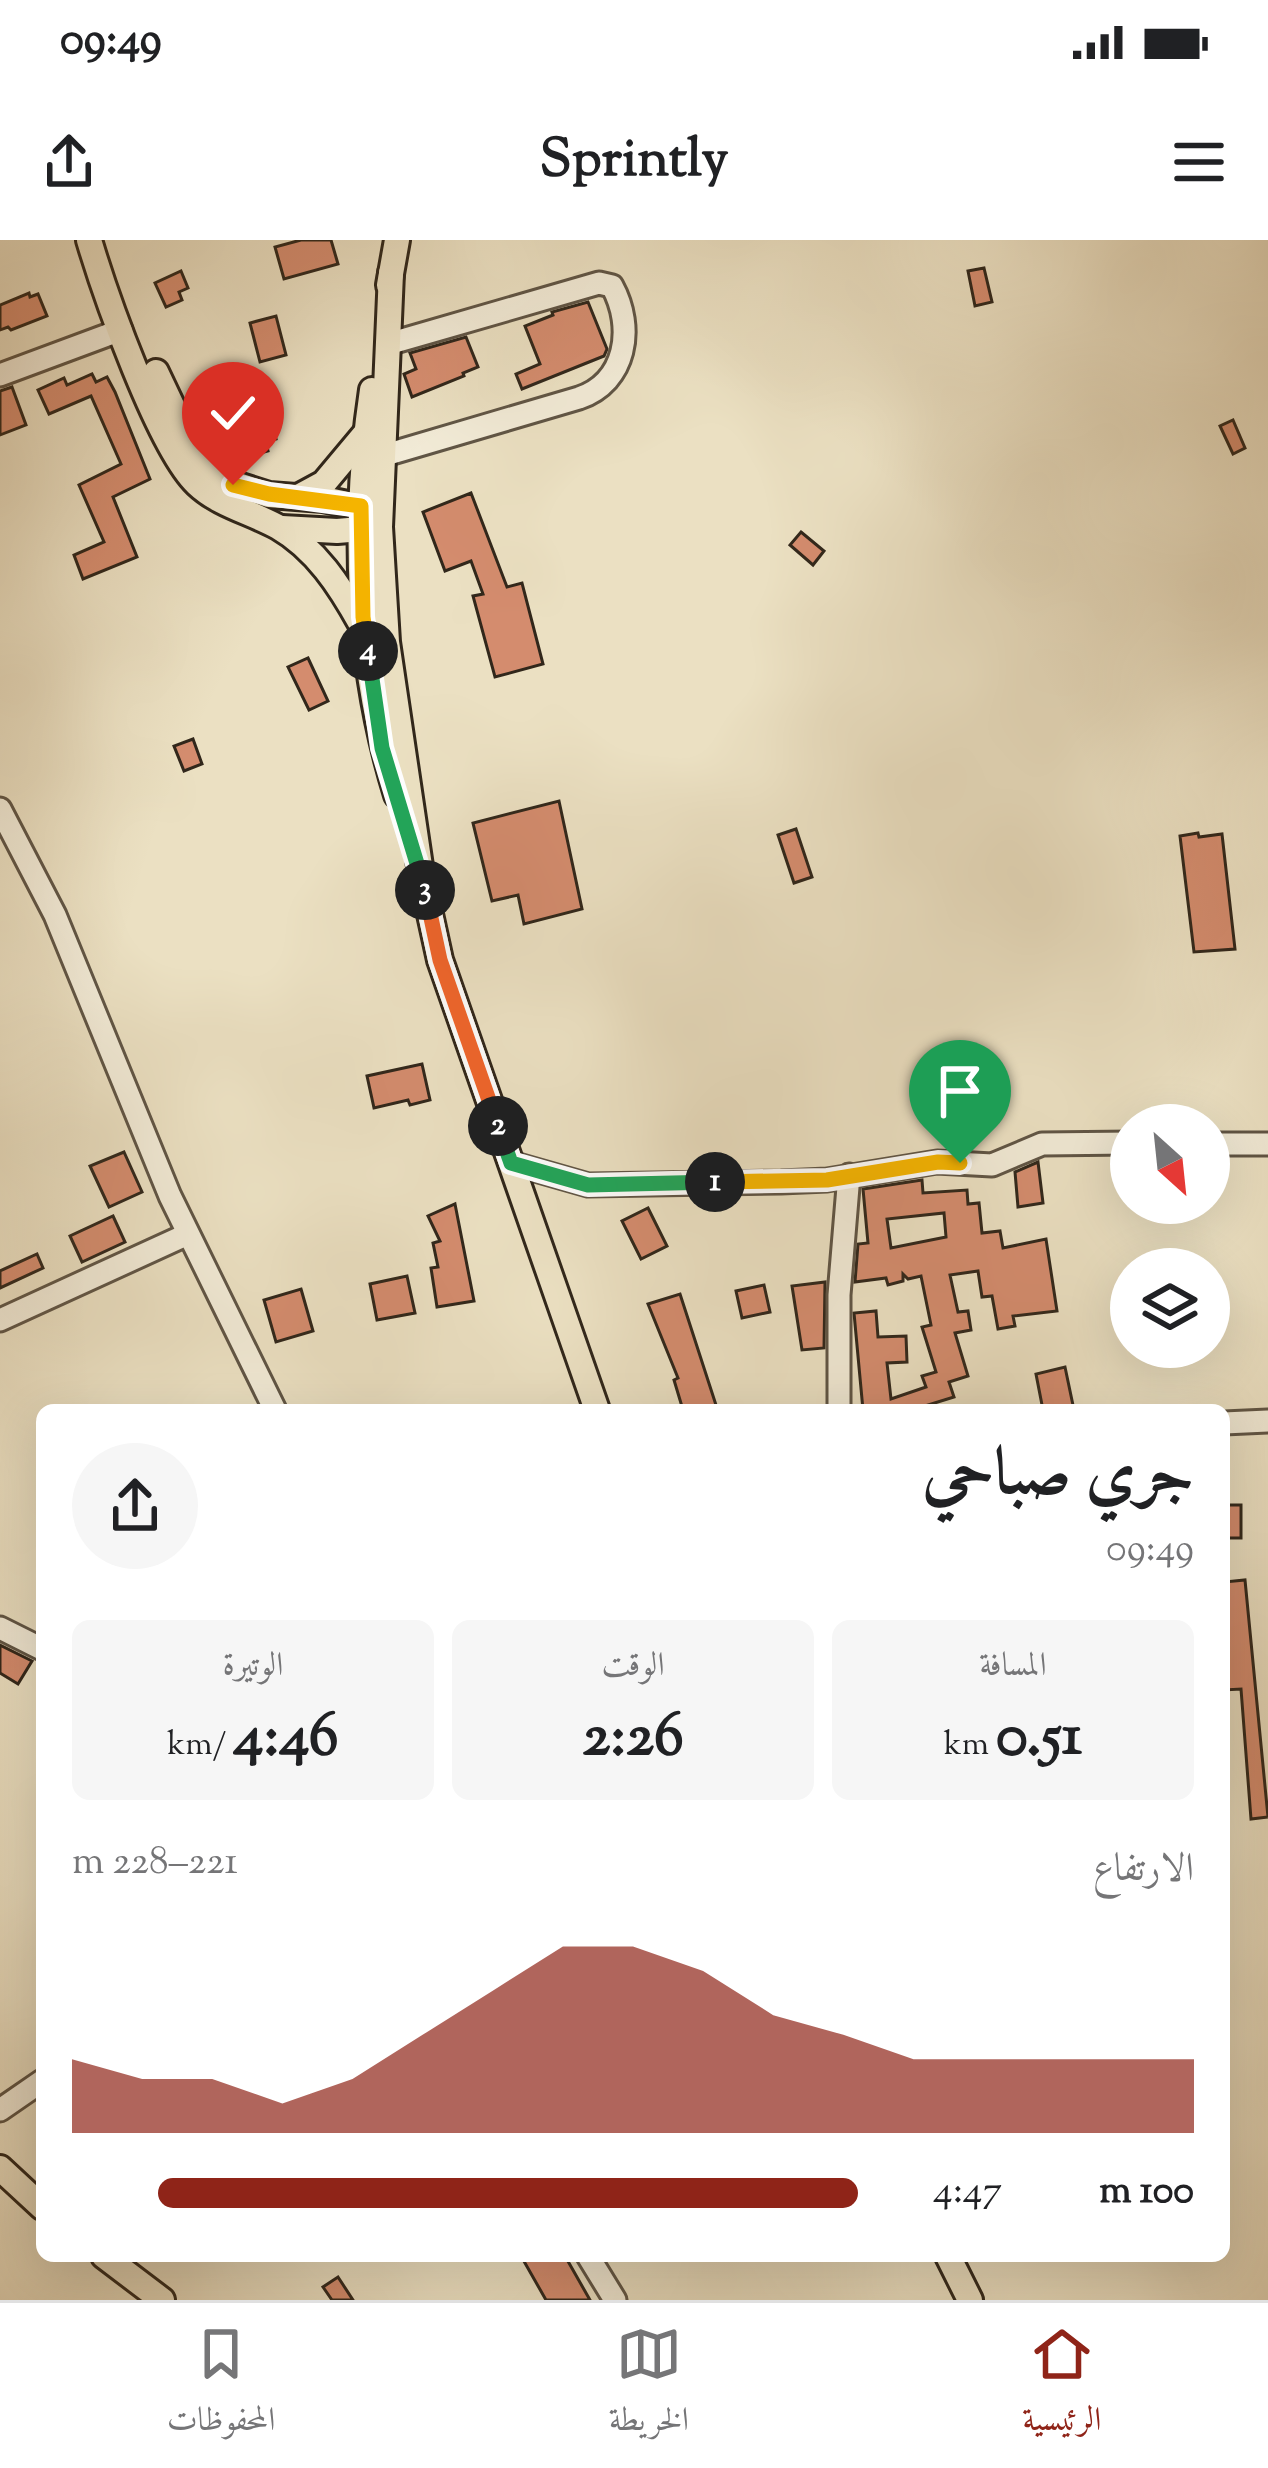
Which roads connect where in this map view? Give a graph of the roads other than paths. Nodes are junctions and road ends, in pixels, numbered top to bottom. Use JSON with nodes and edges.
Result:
{"nodes":[{"id":1,"x":89,"y":240,"type":"edge"},
{"id":2,"x":107,"y":240,"type":"edge"},
{"id":3,"x":397,"y":240,"type":"edge"},
{"id":4,"x":391,"y":273,"type":"junction"},
{"id":5,"x":122,"y":330,"type":"junction"},
{"id":6,"x":388,"y":344,"type":"junction"},
{"id":7,"x":0,"y":375,"type":"edge"},
{"id":8,"x":365,"y":433,"type":"junction"},
{"id":9,"x":382,"y":456,"type":"junction"},
{"id":10,"x":298,"y":497,"type":"junction"},
{"id":11,"x":370,"y":518,"type":"junction"},
{"id":12,"x":279,"y":528,"type":"junction"},
{"id":13,"x":365,"y":632,"type":"junction"},
{"id":14,"x":0,"y":809,"type":"edge"},
{"id":15,"x":422,"y":872,"type":"junction"},
{"id":16,"x":1110,"y":1143,"type":"edge"},
{"id":17,"x":1230,"y":1144,"type":"edge"},
{"id":18,"x":1268,"y":1144,"type":"edge"},
{"id":19,"x":511,"y":1163,"type":"junction"},
{"id":20,"x":849,"y":1174,"type":"junction"},
{"id":21,"x":188,"y":1234,"type":"junction"},
{"id":22,"x":0,"y":1320,"type":"edge"},
{"id":23,"x":272,"y":1404,"type":"edge"},
{"id":24,"x":595,"y":1404,"type":"edge"},
{"id":25,"x":839,"y":1404,"type":"edge"},
{"id":26,"x":1268,"y":1421,"type":"edge"},
{"id":27,"x":1230,"y":1423,"type":"edge"},
{"id":28,"x":0,"y":1628,"type":"edge"},
{"id":29,"x":36,"y":1646,"type":"edge"},
{"id":30,"x":36,"y":2085,"type":"edge"},
{"id":31,"x":0,"y":2110,"type":"edge"},
{"id":32,"x":0,"y":2168,"type":"edge"},
{"id":33,"x":36,"y":2201,"type":"edge"},
{"id":34,"x":112,"y":2262,"type":"edge"},
{"id":35,"x":592,"y":2262,"type":"edge"},
{"id":36,"x":951,"y":2262,"type":"edge"},
{"id":37,"x":162,"y":2300,"type":"edge"},
{"id":38,"x":615,"y":2300,"type":"edge"},
{"id":39,"x":970,"y":2300,"type":"edge"}],
"edges":[{"from":1,"to":5,"type":"main road"},
{"from":2,"to":10,"type":"main road"},
{"from":3,"to":4,"type":"main road"},
{"from":4,"to":6,"type":"main road"},
{"from":4,"to":8,"type":"main road"},
{"from":5,"to":7,"type":"street"},
{"from":5,"to":12,"type":"main road"},
{"from":6,"to":9,"type":"main road"},
{"from":6,"to":9,"type":"street"},
{"from":8,"to":10,"type":"main road"},
{"from":8,"to":11,"type":"main road"},
{"from":9,"to":11,"type":"main road"},
{"from":10,"to":11,"type":"main road"},
{"from":11,"to":12,"type":"main road"},
{"from":11,"to":13,"type":"main road"},
{"from":11,"to":15,"type":"main road"},
{"from":12,"to":13,"type":"main road"},
{"from":13,"to":15,"type":"main road"},
{"from":14,"to":21,"type":"street"},
{"from":15,"to":19,"type":"main road"},
{"from":16,"to":20,"type":"street"},
{"from":17,"to":18,"type":"street"},
{"from":19,"to":20,"type":"street"},
{"from":19,"to":24,"type":"main road"},
{"from":20,"to":25,"type":"street"},
{"from":21,"to":22,"type":"street"},
{"from":21,"to":23,"type":"street"},
{"from":26,"to":27,"type":"street"},
{"from":28,"to":29,"type":"street"},
{"from":30,"to":31,"type":"street"},
{"from":32,"to":33,"type":"main road"},
{"from":34,"to":37,"type":"main road"},
{"from":35,"to":38,"type":"street"},
{"from":36,"to":39,"type":"main road"}]}
